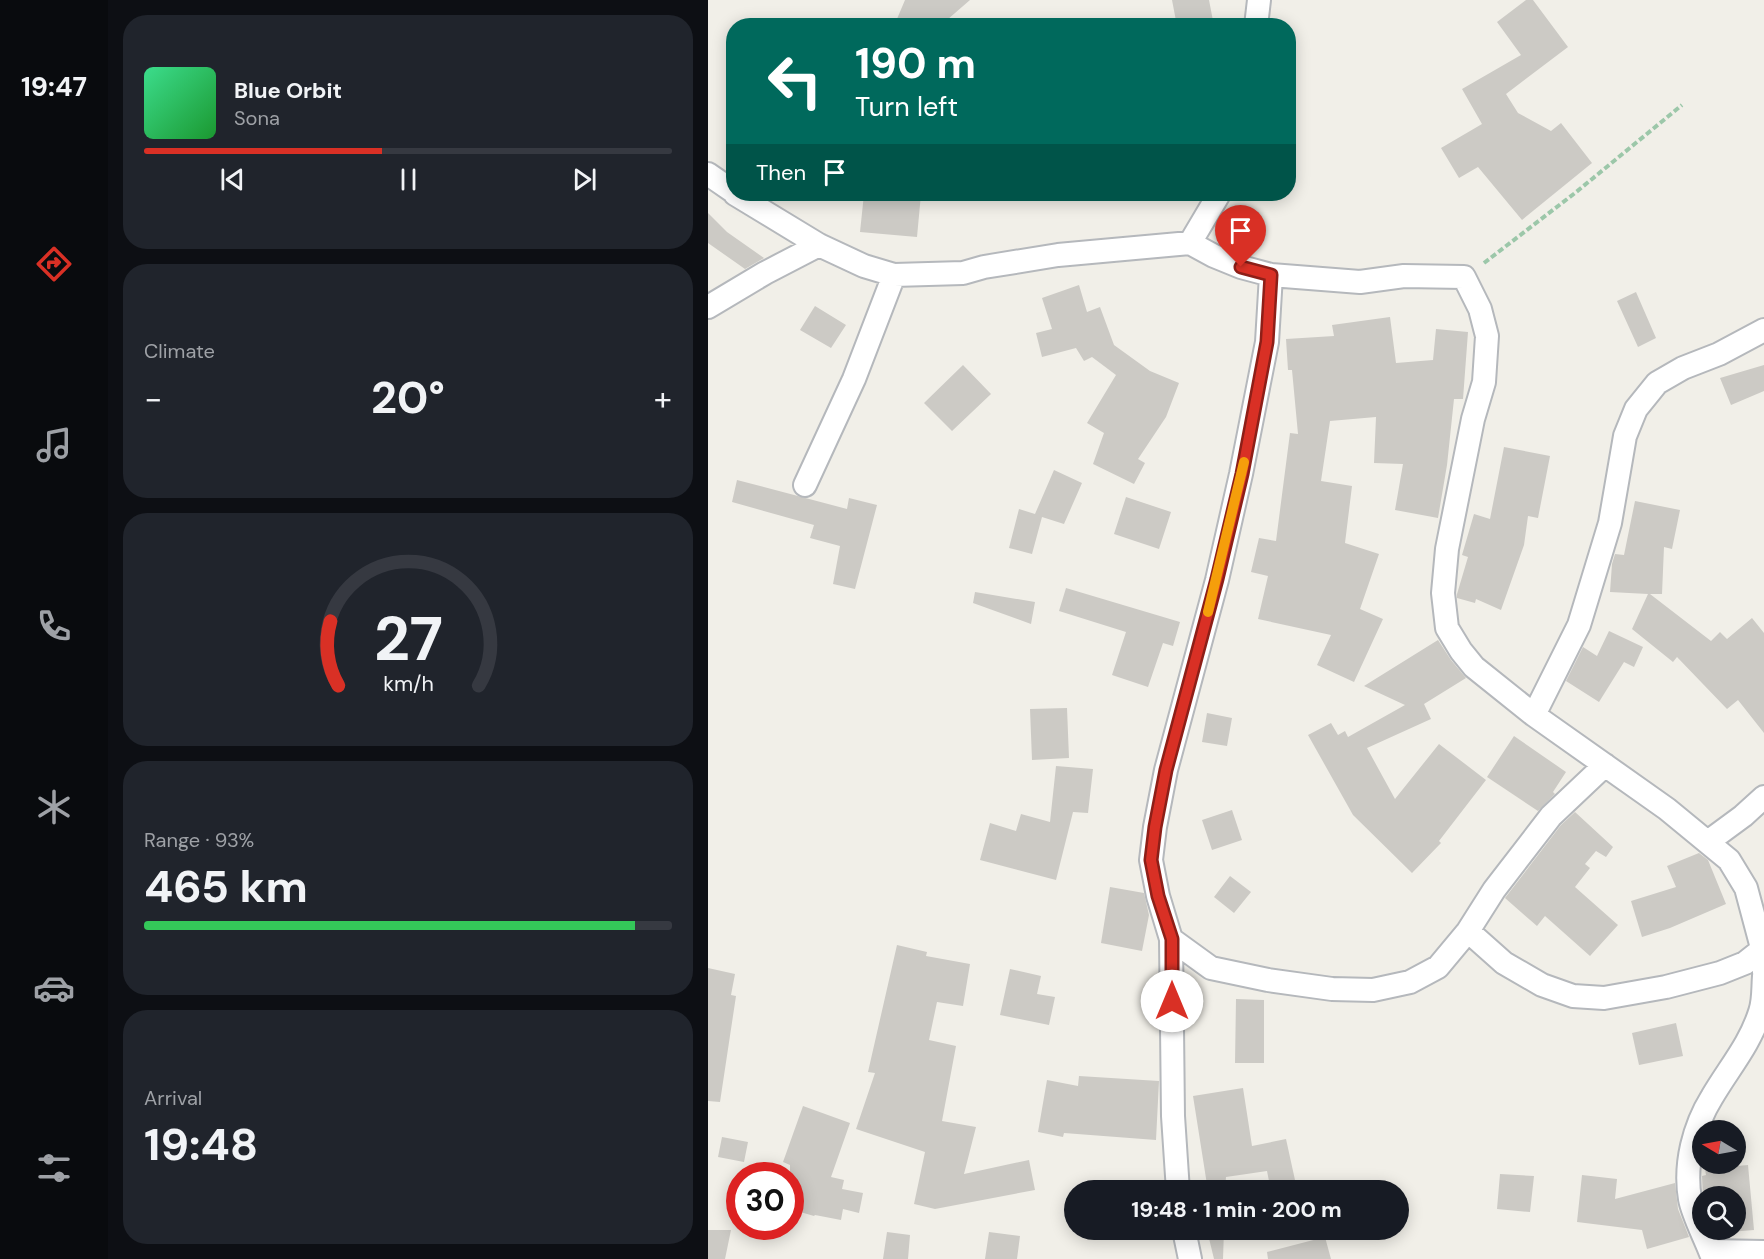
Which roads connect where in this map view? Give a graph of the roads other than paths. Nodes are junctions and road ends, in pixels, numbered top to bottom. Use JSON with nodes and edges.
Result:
{"nodes":[{"id":1,"x":1259,"y":0,"type":"edge"},
{"id":2,"x":1257,"y":18,"type":"edge"},
{"id":3,"x":708,"y":174,"type":"edge"},
{"id":4,"x":726,"y":187,"type":"edge"},
{"id":5,"x":747,"y":201,"type":"edge"},
{"id":6,"x":1215,"y":201,"type":"edge"},
{"id":7,"x":1190,"y":243,"type":"junction"},
{"id":8,"x":819,"y":245,"type":"junction"},
{"id":9,"x":894,"y":275,"type":"junction"},
{"id":10,"x":1271,"y":275,"type":"junction"},
{"id":11,"x":708,"y":307,"type":"edge"},
{"id":12,"x":1764,"y":330,"type":"edge"},
{"id":13,"x":805,"y":485,"type":"dead end"},
{"id":14,"x":1534,"y":716,"type":"junction"},
{"id":15,"x":1605,"y":765,"type":"junction"},
{"id":16,"x":1764,"y":798,"type":"edge"},
{"id":17,"x":1709,"y":841,"type":"junction"},
{"id":18,"x":1468,"y":931,"type":"junction"},
{"id":19,"x":1172,"y":939,"type":"junction"},
{"id":20,"x":1763,"y":948,"type":"edge"},
{"id":21,"x":1764,"y":974,"type":"edge"},
{"id":22,"x":1177,"y":1180,"type":"edge"},
{"id":23,"x":1186,"y":1240,"type":"edge"},
{"id":24,"x":1764,"y":1252,"type":"edge"},
{"id":25,"x":1712,"y":1255,"type":"edge"},
{"id":26,"x":1190,"y":1259,"type":"edge"}],
"edges":[{"from":1,"to":2,"type":"street"},
{"from":3,"to":4,"type":"street"},
{"from":5,"to":8,"type":"street"},
{"from":6,"to":7,"type":"street"},
{"from":7,"to":9,"type":"street"},
{"from":7,"to":10,"type":"street"},
{"from":8,"to":9,"type":"street"},
{"from":8,"to":11,"type":"street"},
{"from":9,"to":13,"type":"street"},
{"from":10,"to":14,"type":"street"},
{"from":10,"to":19,"type":"street"},
{"from":12,"to":14,"type":"street"},
{"from":14,"to":15,"type":"street"},
{"from":15,"to":17,"type":"street"},
{"from":15,"to":18,"type":"street"},
{"from":16,"to":17,"type":"street"},
{"from":17,"to":20,"type":"street"},
{"from":18,"to":19,"type":"street"},
{"from":18,"to":20,"type":"street"},
{"from":19,"to":22,"type":"street"},
{"from":20,"to":21,"type":"street"},
{"from":21,"to":25,"type":"street"},
{"from":23,"to":26,"type":"street"},
{"from":24,"to":25,"type":"street"}]}
